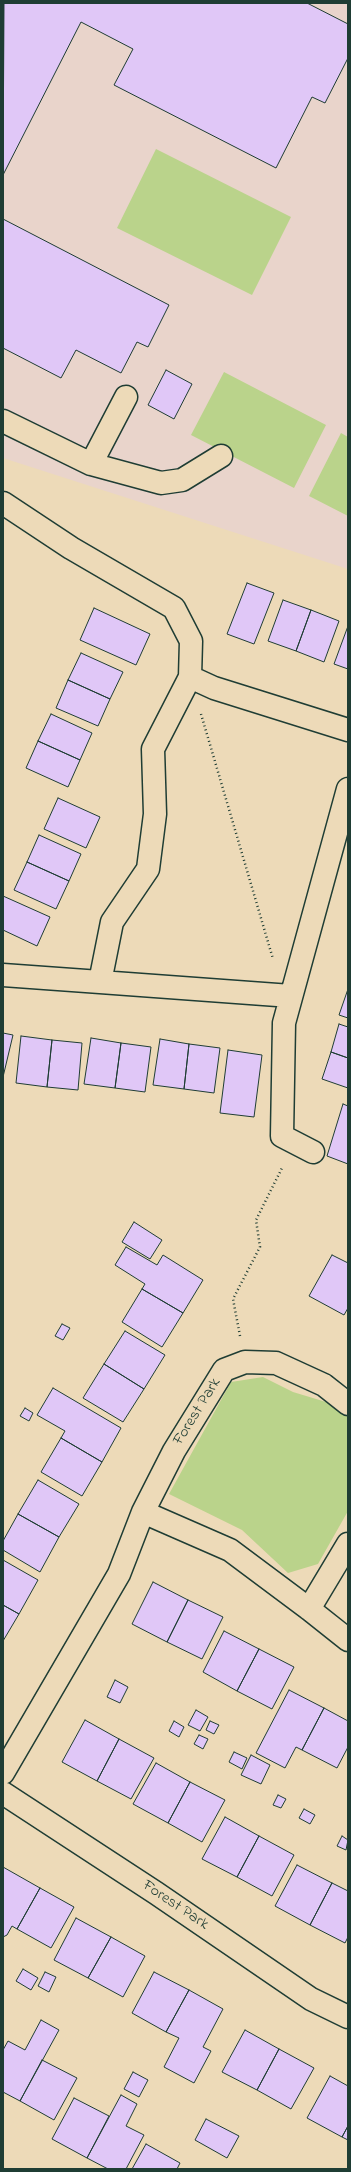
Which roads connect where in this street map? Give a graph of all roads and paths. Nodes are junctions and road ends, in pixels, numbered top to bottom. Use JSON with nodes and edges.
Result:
{"nodes":[{"id":1,"x":126,"y":397,"type":"dead end"},
{"id":2,"x":3,"y":421,"type":"edge"},
{"id":3,"x":221,"y":456,"type":"dead end"},
{"id":4,"x":91,"y":464,"type":"junction"},
{"id":5,"x":3,"y":503,"type":"edge"},
{"id":6,"x":190,"y":677,"type":"junction"},
{"id":7,"x":348,"y":730,"type":"edge"},
{"id":8,"x":348,"y":789,"type":"edge"},
{"id":9,"x":274,"y":960,"type":"dead end"},
{"id":10,"x":3,"y":975,"type":"edge"},
{"id":11,"x":100,"y":982,"type":"junction"},
{"id":12,"x":291,"y":996,"type":"junction"},
{"id":13,"x":304,"y":1147,"type":"joint"},
{"id":14,"x":245,"y":1362,"type":"junction"},
{"id":15,"x":348,"y":1404,"type":"edge"},
{"id":16,"x":143,"y":1512,"type":"junction"},
{"id":17,"x":348,"y":1544,"type":"edge"},
{"id":18,"x":309,"y":1609,"type":"junction"},
{"id":19,"x":348,"y":1640,"type":"edge"},
{"id":20,"x":3,"y":1773,"type":"edge"},
{"id":21,"x":3,"y":1793,"type":"edge"},
{"id":22,"x":348,"y":2017,"type":"edge"}],
"edges":[{"from":1,"to":4,"type":"street"},
{"from":2,"to":4,"type":"street"},
{"from":3,"to":4,"type":"street"},
{"from":5,"to":6,"type":"street"},
{"from":6,"to":7,"type":"street"},
{"from":6,"to":9,"type":"path"},
{"from":6,"to":11,"type":"street"},
{"from":8,"to":12,"type":"street"},
{"from":10,"to":11,"type":"street"},
{"from":11,"to":12,"type":"street"},
{"from":12,"to":13,"type":"street"},
{"from":13,"to":14,"type":"path"},
{"from":14,"to":15,"type":"street","name":"Forest Park"},
{"from":14,"to":16,"type":"street","name":"Forest Park"},
{"from":16,"to":18,"type":"street"},
{"from":16,"to":20,"type":"street","name":"Forest Park"},
{"from":17,"to":18,"type":"street"},
{"from":18,"to":19,"type":"street"},
{"from":21,"to":22,"type":"street","name":"Forest Park"}]}
